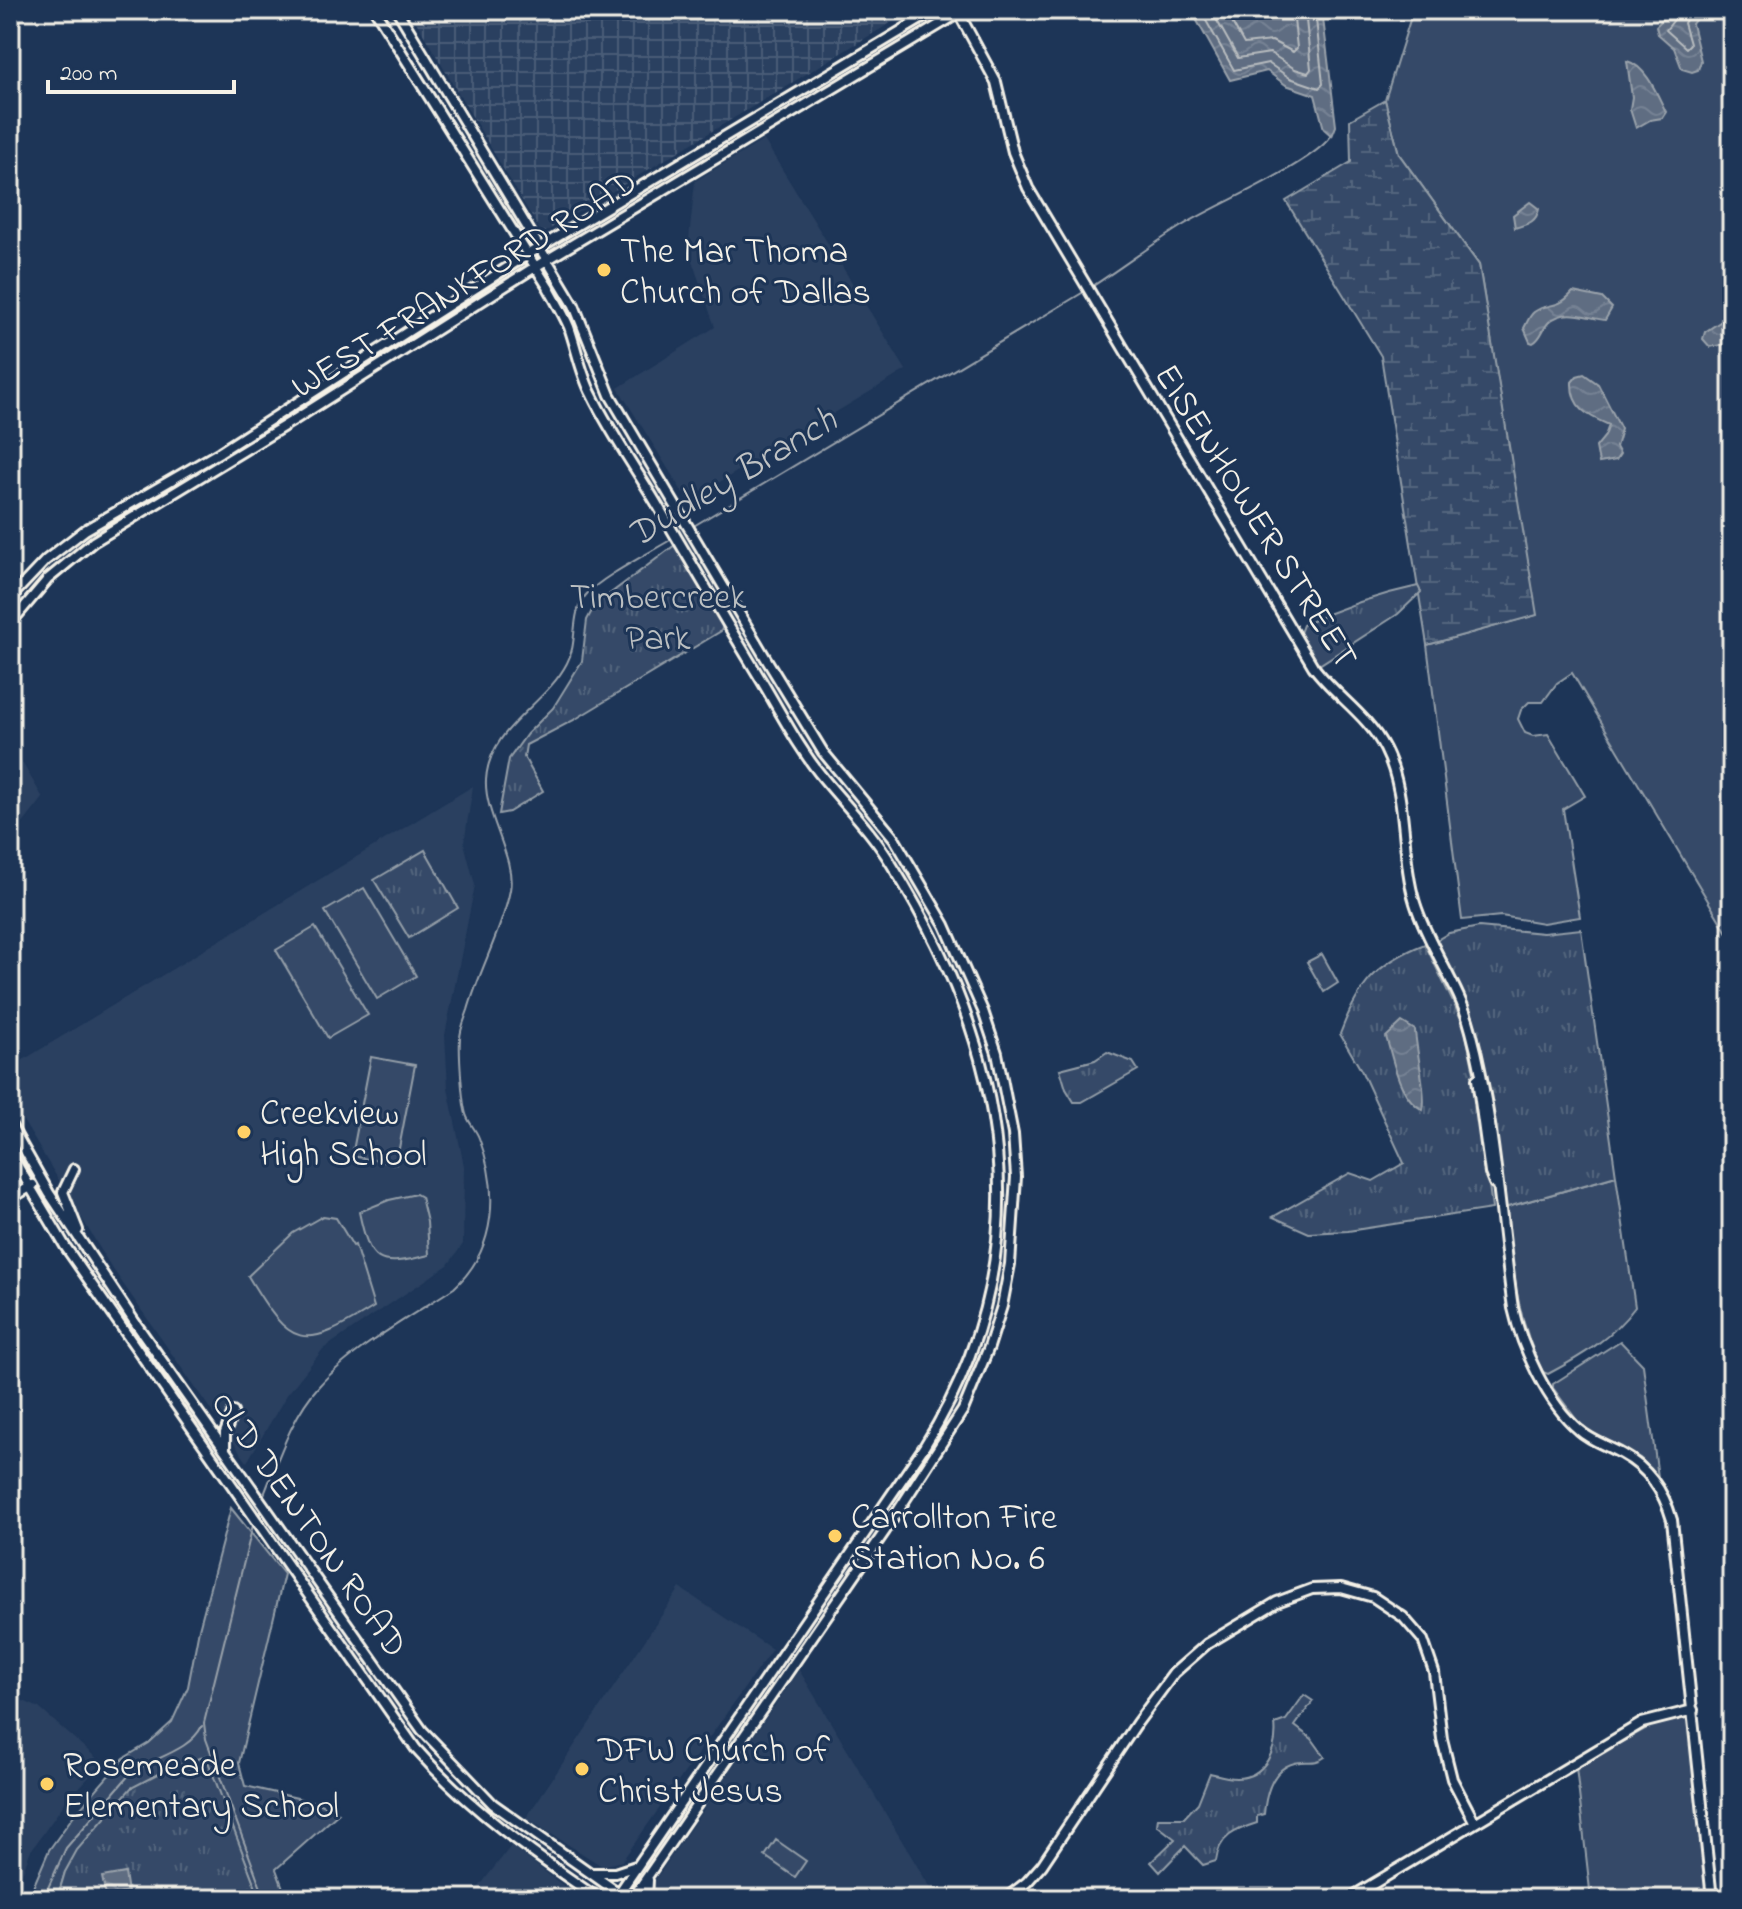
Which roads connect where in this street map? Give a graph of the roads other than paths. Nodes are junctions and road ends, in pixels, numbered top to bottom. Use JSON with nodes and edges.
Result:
{"nodes":[{"id":1,"x":375,"y":10,"type":"edge"},
{"id":2,"x":397,"y":10,"type":"edge"},
{"id":3,"x":936,"y":10,"type":"edge"},
{"id":4,"x":960,"y":11,"type":"edge"},
{"id":5,"x":541,"y":247,"type":"junction"},
{"id":6,"x":527,"y":255,"type":"junction"},
{"id":7,"x":548,"y":260,"type":"junction"},
{"id":8,"x":535,"y":267,"type":"junction"},
{"id":9,"x":10,"y":598,"type":"edge"},
{"id":10,"x":10,"y":624,"type":"edge"},
{"id":11,"x":10,"y":1124,"type":"edge"},
{"id":12,"x":10,"y":1153,"type":"edge"},
{"id":13,"x":74,"y":1169,"type":"dead end"},
{"id":14,"x":42,"y":1180,"type":"junction"},
{"id":15,"x":30,"y":1187,"type":"junction"},
{"id":16,"x":10,"y":1199,"type":"edge"},
{"id":17,"x":77,"y":1235,"type":"junction"},
{"id":18,"x":233,"y":1412,"type":"dead end"},
{"id":19,"x":225,"y":1448,"type":"junction"},
{"id":20,"x":872,"y":1522,"type":"junction"},
{"id":21,"x":885,"y":1531,"type":"junction"},
{"id":22,"x":333,"y":1604,"type":"junction"},
{"id":23,"x":321,"y":1613,"type":"junction"},
{"id":24,"x":1693,"y":1710,"type":"junction"},
{"id":25,"x":738,"y":1717,"type":"junction"},
{"id":26,"x":752,"y":1725,"type":"junction"},
{"id":27,"x":684,"y":1797,"type":"junction"},
{"id":28,"x":493,"y":1804,"type":"junction"},
{"id":29,"x":698,"y":1806,"type":"junction"},
{"id":30,"x":484,"y":1816,"type":"junction"},
{"id":31,"x":1475,"y":1823,"type":"junction"},
{"id":32,"x":637,"y":1866,"type":"junction"},
{"id":33,"x":590,"y":1873,"type":"junction"},
{"id":34,"x":648,"y":1878,"type":"junction"},
{"id":35,"x":616,"y":1896,"type":"edge"},
{"id":36,"x":599,"y":1899,"type":"edge"},
{"id":37,"x":630,"y":1899,"type":"edge"},
{"id":38,"x":647,"y":1899,"type":"edge"},
{"id":39,"x":1005,"y":1899,"type":"edge"},
{"id":40,"x":1348,"y":1899,"type":"edge"},
{"id":41,"x":1712,"y":1899,"type":"edge"}],
"edges":[{"from":1,"to":6,"type":"main road"},
{"from":2,"to":5,"type":"main road"},
{"from":3,"to":5,"type":"main road","name":"WEST FRANKFORD ROAD"},
{"from":4,"to":7,"type":"main road","name":"WEST FRANKFORD ROAD"},
{"from":4,"to":24,"type":"main road","name":"EISENHOWER STREET"},
{"from":5,"to":6,"type":"main road","name":"WEST FRANKFORD ROAD"},
{"from":5,"to":7,"type":"main road"},
{"from":6,"to":8,"type":"main road"},
{"from":6,"to":9,"type":"main road","name":"WEST FRANKFORD ROAD"},
{"from":7,"to":8,"type":"main road","name":"WEST FRANKFORD ROAD"},
{"from":7,"to":21,"type":"main road"},
{"from":8,"to":10,"type":"main road","name":"WEST FRANKFORD ROAD"},
{"from":8,"to":20,"type":"main road"},
{"from":11,"to":14,"type":"main road","name":"OLD DENTON ROAD"},
{"from":12,"to":15,"type":"main road","name":"OLD DENTON ROAD"},
{"from":13,"to":17,"type":"main road"},
{"from":14,"to":15,"type":"main road"},
{"from":14,"to":17,"type":"main road","name":"OLD DENTON ROAD"},
{"from":15,"to":16,"type":"main road"},
{"from":15,"to":23,"type":"main road","name":"OLD DENTON ROAD"},
{"from":17,"to":19,"type":"main road","name":"OLD DENTON ROAD"},
{"from":18,"to":19,"type":"main road"},
{"from":19,"to":22,"type":"main road","name":"OLD DENTON ROAD"},
{"from":20,"to":21,"type":"main road"},
{"from":20,"to":25,"type":"main road"},
{"from":21,"to":26,"type":"main road"},
{"from":22,"to":23,"type":"main road"},
{"from":22,"to":28,"type":"main road","name":"OLD DENTON ROAD"},
{"from":23,"to":30,"type":"main road","name":"OLD DENTON ROAD"},
{"from":24,"to":31,"type":"main road"},
{"from":24,"to":41,"type":"main road","name":"EISENHOWER STREET"},
{"from":25,"to":26,"type":"main road"},
{"from":25,"to":27,"type":"main road"},
{"from":26,"to":29,"type":"main road"},
{"from":27,"to":29,"type":"main road"},
{"from":27,"to":32,"type":"main road"},
{"from":28,"to":30,"type":"main road"},
{"from":28,"to":33,"type":"main road","name":"OLD DENTON ROAD"},
{"from":29,"to":34,"type":"main road"},
{"from":30,"to":36,"type":"main road","name":"OLD DENTON ROAD"},
{"from":31,"to":39,"type":"main road"},
{"from":31,"to":40,"type":"main road"},
{"from":32,"to":33,"type":"main road"},
{"from":32,"to":35,"type":"main road"},
{"from":33,"to":35,"type":"main road","name":"OLD DENTON ROAD"},
{"from":34,"to":37,"type":"main road"},
{"from":34,"to":38,"type":"main road"},
{"from":35,"to":37,"type":"main road","name":"OLD DENTON ROAD"}]}
